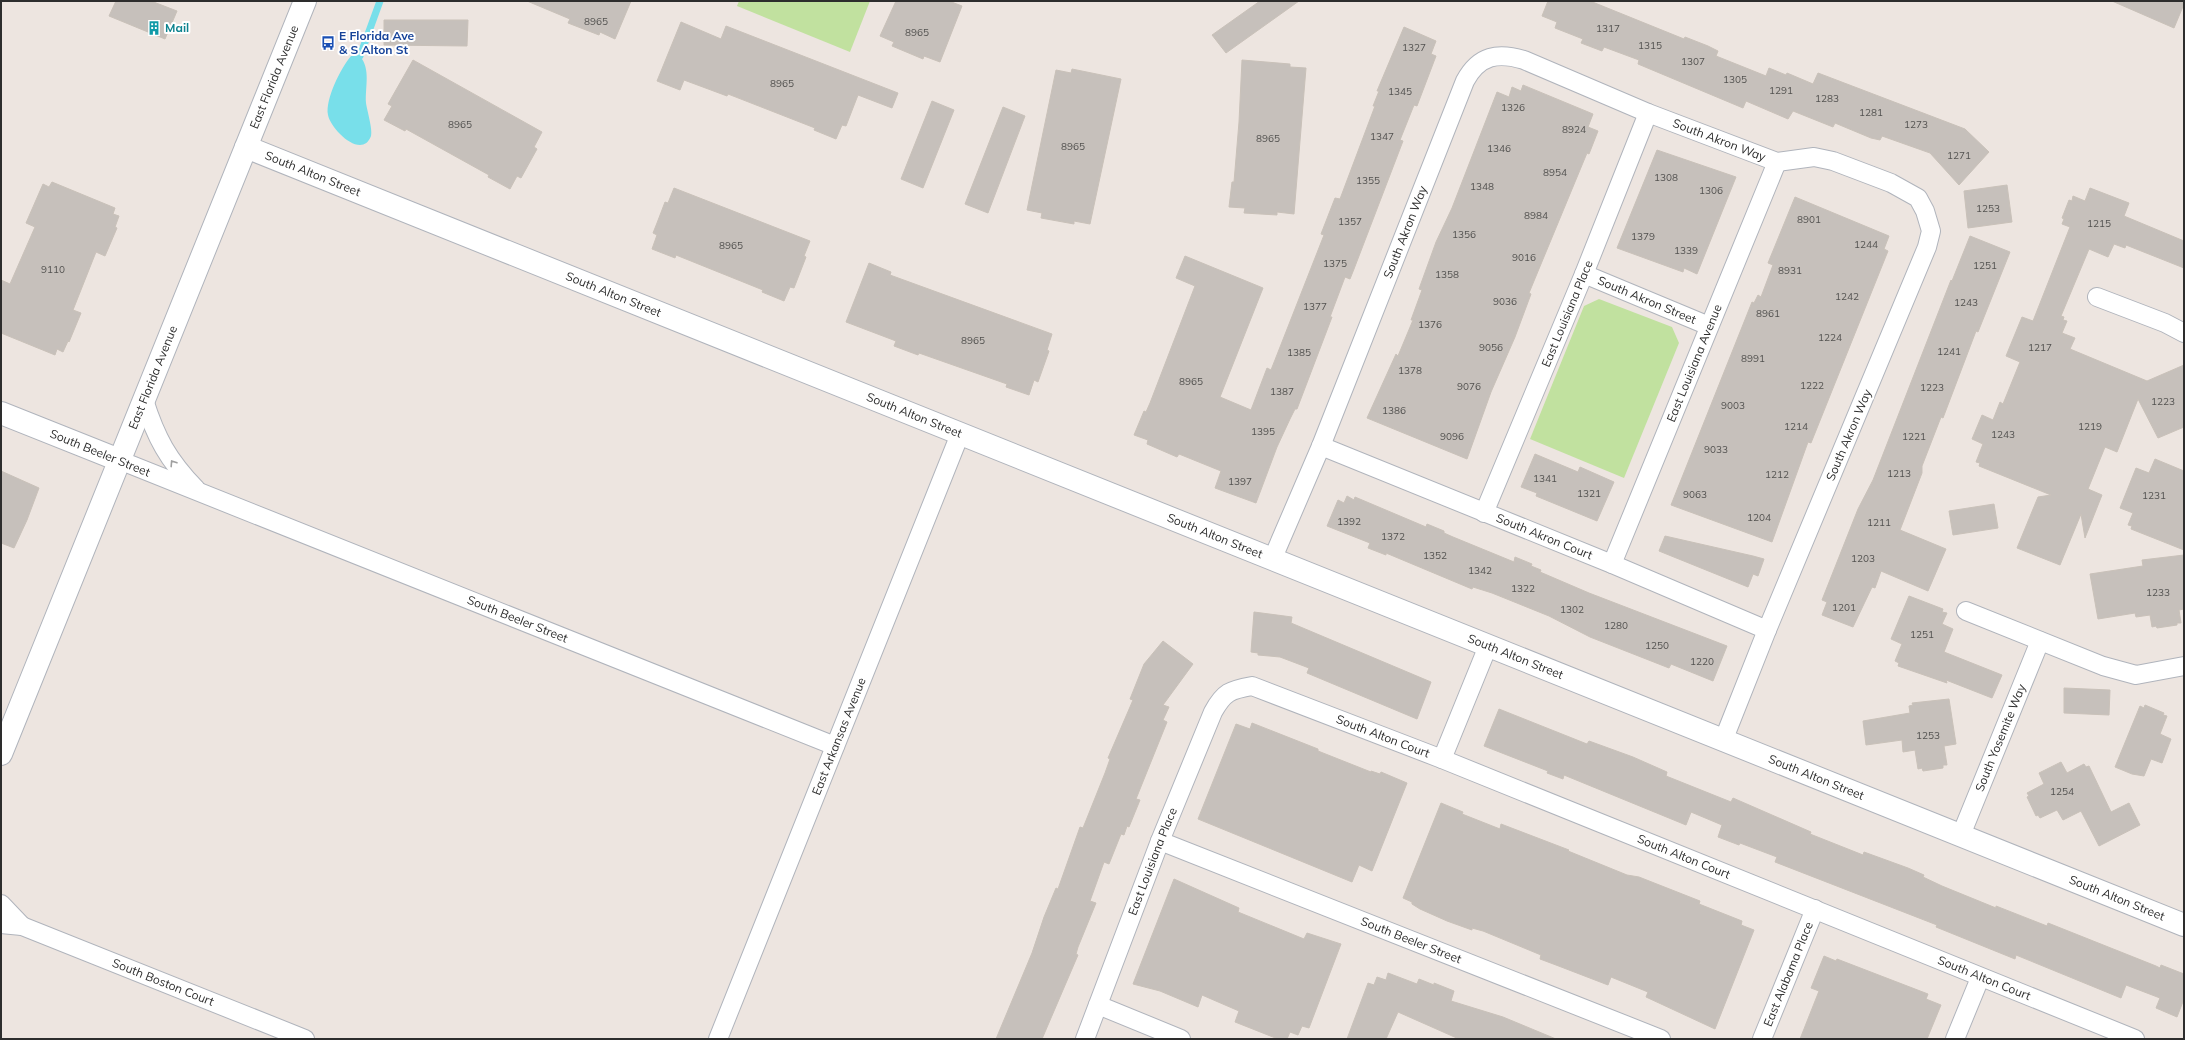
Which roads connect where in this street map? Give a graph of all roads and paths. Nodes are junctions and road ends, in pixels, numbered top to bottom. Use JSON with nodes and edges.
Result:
{"nodes":[{"id":1,"x":305,"y":1,"type":"edge"},
{"id":2,"x":1648,"y":113,"type":"junction"},
{"id":3,"x":246,"y":147,"type":"junction"},
{"id":4,"x":1777,"y":162,"type":"junction"},
{"id":5,"x":1584,"y":274,"type":"junction"},
{"id":6,"x":2097,"y":297,"type":"dead end"},
{"id":7,"x":1710,"y":326,"type":"junction"},
{"id":8,"x":2184,"y":333,"type":"edge"},
{"id":9,"x":144,"y":400,"type":"junction"},
{"id":10,"x":1,"y":413,"type":"edge"},
{"id":11,"x":960,"y":434,"type":"junction"},
{"id":12,"x":1321,"y":446,"type":"junction"},
{"id":13,"x":119,"y":460,"type":"junction"},
{"id":14,"x":199,"y":492,"type":"junction"},
{"id":15,"x":1484,"y":513,"type":"junction"},
{"id":16,"x":1272,"y":560,"type":"junction"},
{"id":17,"x":1612,"y":564,"type":"junction"},
{"id":18,"x":1966,"y":611,"type":"dead end"},
{"id":19,"x":1767,"y":630,"type":"junction"},
{"id":20,"x":2040,"y":641,"type":"junction"},
{"id":21,"x":1488,"y":646,"type":"junction"},
{"id":22,"x":2184,"y":666,"type":"edge"},
{"id":23,"x":1231,"y":690,"type":"joint"},
{"id":24,"x":1723,"y":741,"type":"junction"},
{"id":25,"x":835,"y":746,"type":"junction"},
{"id":26,"x":1,"y":754,"type":"edge"},
{"id":27,"x":1442,"y":759,"type":"junction"},
{"id":28,"x":1961,"y":835,"type":"junction"},
{"id":29,"x":1160,"y":841,"type":"junction"},
{"id":30,"x":1,"y":904,"type":"edge"},
{"id":31,"x":1815,"y":909,"type":"junction"},
{"id":32,"x":1,"y":924,"type":"edge"},
{"id":33,"x":2184,"y":925,"type":"edge"},
{"id":34,"x":22,"y":926,"type":"junction"},
{"id":35,"x":1980,"y":978,"type":"junction"},
{"id":36,"x":1098,"y":1005,"type":"junction"},
{"id":37,"x":304,"y":1039,"type":"edge"},
{"id":38,"x":718,"y":1039,"type":"edge"},
{"id":39,"x":1085,"y":1039,"type":"edge"},
{"id":40,"x":1181,"y":1039,"type":"edge"},
{"id":41,"x":1661,"y":1039,"type":"edge"},
{"id":42,"x":1762,"y":1039,"type":"edge"},
{"id":43,"x":1955,"y":1039,"type":"edge"},
{"id":44,"x":2135,"y":1039,"type":"edge"}],
"edges":[{"from":1,"to":3,"type":"street","name":"East Florida Avenue"},
{"from":2,"to":4,"type":"street","name":"South Akron Way"},
{"from":2,"to":5,"type":"street","name":"East Louisiana Place"},
{"from":2,"to":12,"type":"street","name":"South Akron Way"},
{"from":3,"to":9,"type":"street","name":"East Florida Avenue"},
{"from":3,"to":11,"type":"street","name":"South Alton Street"},
{"from":4,"to":7,"type":"street","name":"East Louisiana Avenue"},
{"from":4,"to":19,"type":"street","name":"South Akron Way"},
{"from":5,"to":7,"type":"street","name":"South Akron Street"},
{"from":5,"to":15,"type":"street","name":"East Louisiana Place"},
{"from":6,"to":8,"type":"street"},
{"from":7,"to":17,"type":"street","name":"East Louisiana Avenue"},
{"from":9,"to":13,"type":"street","name":"East Florida Avenue"},
{"from":14,"to":9,"type":"street","name":"South Beeler Street","one_way":true},
{"from":10,"to":13,"type":"street","name":"South Beeler Street"},
{"from":11,"to":16,"type":"street","name":"South Alton Street"},
{"from":11,"to":25,"type":"street","name":"East Arkansas Avenue"},
{"from":12,"to":15,"type":"street","name":"South Akron Court"},
{"from":12,"to":16,"type":"street","name":"South Akron Way"},
{"from":13,"to":14,"type":"street","name":"South Beeler Street"},
{"from":13,"to":26,"type":"street","name":"East Florida Avenue"},
{"from":14,"to":25,"type":"street","name":"South Beeler Street"},
{"from":15,"to":17,"type":"street","name":"South Akron Court"},
{"from":16,"to":21,"type":"street","name":"South Alton Street"},
{"from":17,"to":19,"type":"street","name":"South Akron Court"},
{"from":18,"to":20,"type":"street"},
{"from":19,"to":24,"type":"street","name":"South Akron Way"},
{"from":20,"to":22,"type":"street"},
{"from":20,"to":28,"type":"street","name":"South Yosemite Way"},
{"from":21,"to":24,"type":"street","name":"South Alton Street"},
{"from":21,"to":27,"type":"street"},
{"from":23,"to":27,"type":"street","name":"South Alton Court"},
{"from":23,"to":29,"type":"street","name":"East Louisiana Place"},
{"from":24,"to":28,"type":"street","name":"South Alton Street"},
{"from":25,"to":38,"type":"street","name":"East Arkansas Avenue"},
{"from":27,"to":31,"type":"street","name":"South Alton Court"},
{"from":28,"to":33,"type":"street","name":"South Alton Street"},
{"from":29,"to":36,"type":"street","name":"East Louisiana Place"},
{"from":29,"to":41,"type":"street","name":"South Beeler Street"},
{"from":30,"to":34,"type":"street","name":"South Boston Court"},
{"from":31,"to":35,"type":"street","name":"South Alton Court"},
{"from":31,"to":42,"type":"street","name":"East Alabama Place"},
{"from":32,"to":34,"type":"street","name":"South Boston Court"},
{"from":34,"to":37,"type":"street","name":"South Boston Court"},
{"from":35,"to":43,"type":"street"},
{"from":35,"to":44,"type":"street","name":"South Alton Court"},
{"from":36,"to":39,"type":"street","name":"East Louisiana Place"},
{"from":36,"to":40,"type":"street"}]}
